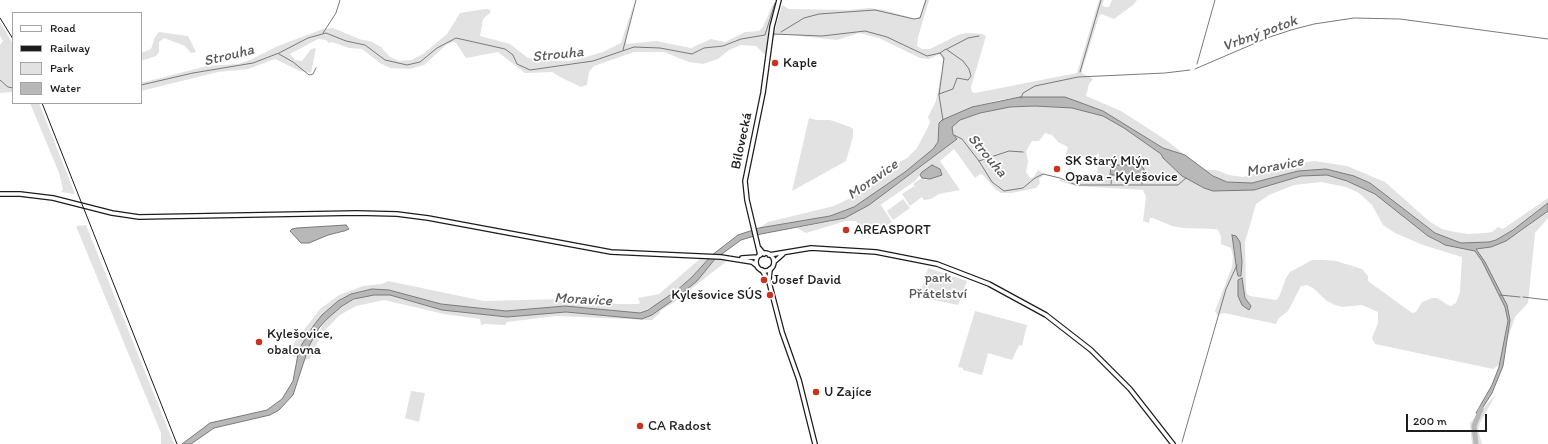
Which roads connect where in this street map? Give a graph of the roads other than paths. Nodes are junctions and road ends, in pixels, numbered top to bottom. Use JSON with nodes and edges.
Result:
{"nodes":[{"id":1,"x":779,"y":0,"type":"edge"},
{"id":2,"x":0,"y":194,"type":"edge"},
{"id":3,"x":759,"y":248,"type":"junction"},
{"id":4,"x":786,"y":252,"type":"junction"},
{"id":5,"x":764,"y":254,"type":"junction"},
{"id":6,"x":769,"y":255,"type":"junction"},
{"id":7,"x":759,"y":256,"type":"junction"},
{"id":8,"x":731,"y":258,"type":"junction"},
{"id":9,"x":774,"y":262,"type":"junction"},
{"id":10,"x":757,"y":266,"type":"junction"},
{"id":11,"x":770,"y":269,"type":"junction"},
{"id":12,"x":762,"y":270,"type":"junction"},
{"id":13,"x":769,"y":282,"type":"junction"},
{"id":14,"x":815,"y":444,"type":"edge"},
{"id":15,"x":1173,"y":444,"type":"edge"}],
"edges":[{"from":1,"to":3,"type":"main road","name":"Bílovecká"},
{"from":2,"to":8,"type":"main road"},
{"from":3,"to":5,"type":"main road"},
{"from":3,"to":7,"type":"main road","name":"Bílovecká"},
{"from":4,"to":6,"type":"main road"},
{"from":4,"to":9,"type":"main road"},
{"from":4,"to":15,"type":"main road"},
{"from":5,"to":6,"type":"main road"},
{"from":5,"to":7,"type":"main road"},
{"from":6,"to":9,"type":"main road"},
{"from":7,"to":8,"type":"main road"},
{"from":7,"to":10,"type":"main road"},
{"from":8,"to":10,"type":"main road"},
{"from":9,"to":11,"type":"main road"},
{"from":10,"to":12,"type":"main road"},
{"from":11,"to":12,"type":"main road"},
{"from":11,"to":13,"type":"main road"},
{"from":12,"to":13,"type":"main road"},
{"from":13,"to":14,"type":"main road"}]}
